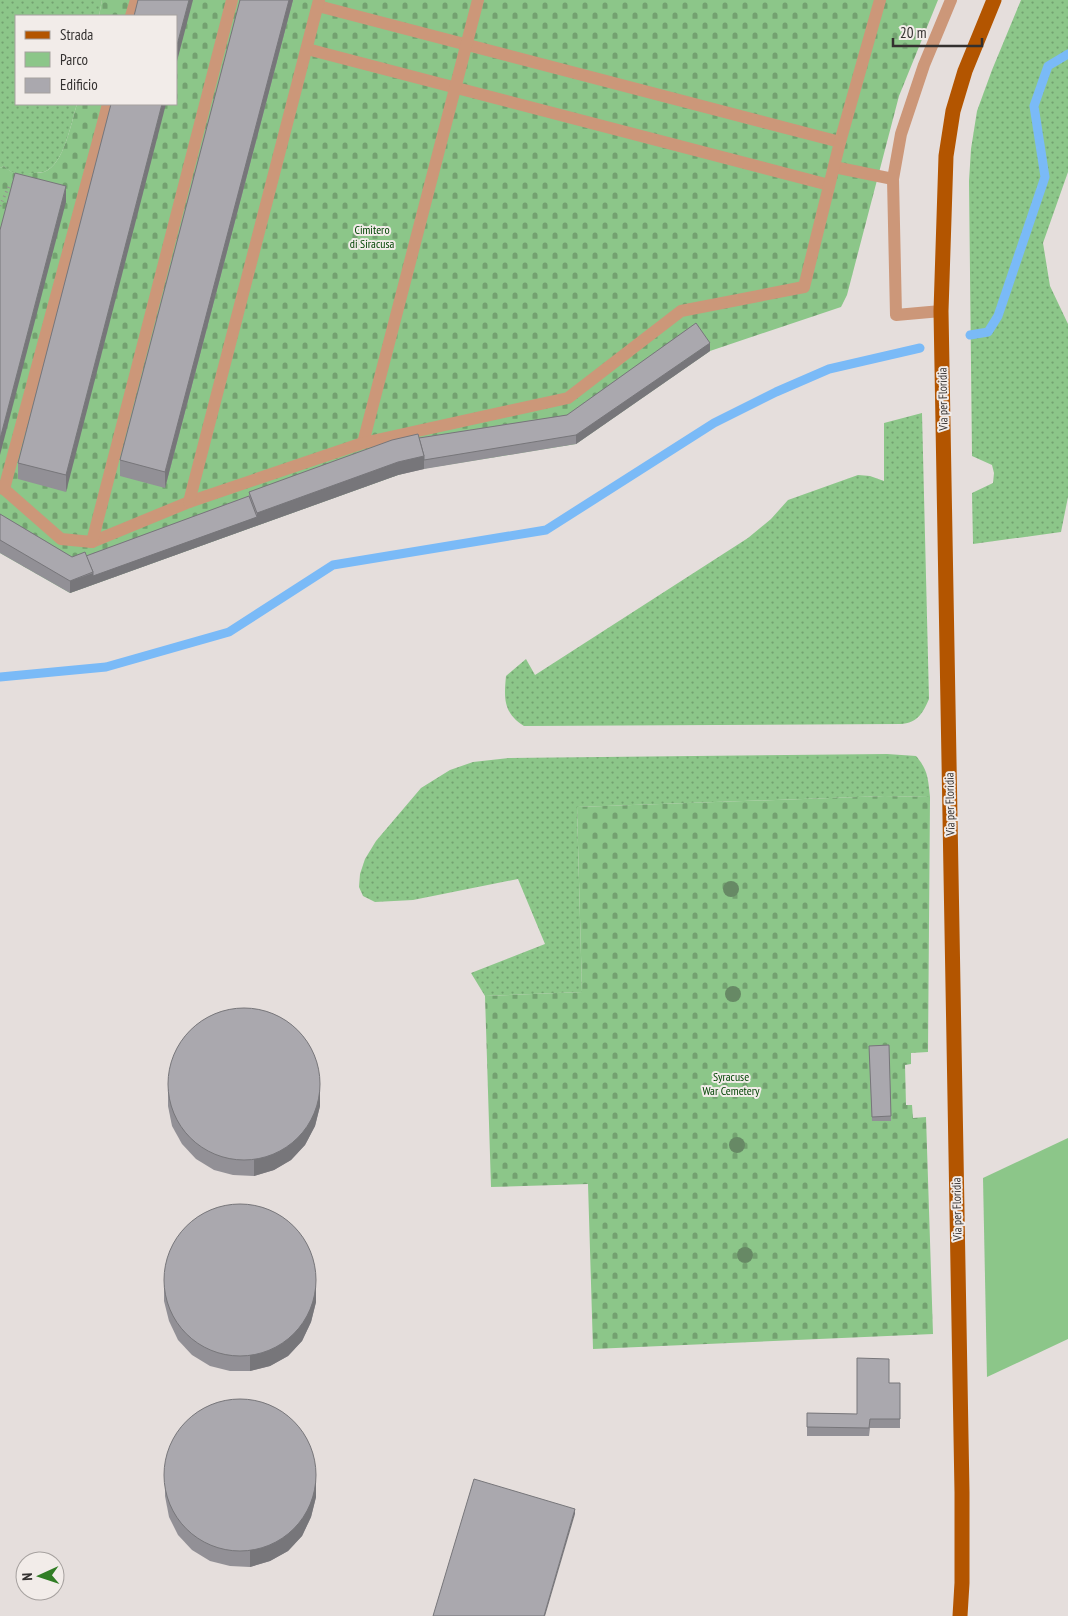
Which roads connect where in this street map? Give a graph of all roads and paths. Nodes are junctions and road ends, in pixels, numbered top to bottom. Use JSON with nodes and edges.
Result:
{"nodes":[{"id":1,"x":136,"y":0,"type":"edge"},
{"id":2,"x":232,"y":0,"type":"edge"},
{"id":3,"x":478,"y":0,"type":"edge"},
{"id":4,"x":880,"y":0,"type":"edge"},
{"id":5,"x":951,"y":0,"type":"edge"},
{"id":6,"x":994,"y":0,"type":"edge"},
{"id":7,"x":318,"y":3,"type":"edge"},
{"id":8,"x":131,"y":15,"type":"edge"},
{"id":9,"x":466,"y":44,"type":"junction"},
{"id":10,"x":307,"y":49,"type":"junction"},
{"id":11,"x":455,"y":88,"type":"junction"},
{"id":12,"x":108,"y":105,"type":"edge"},
{"id":13,"x":840,"y":142,"type":"junction"},
{"id":14,"x":834,"y":167,"type":"junction"},
{"id":15,"x":893,"y":179,"type":"junction"},
{"id":16,"x":21,"y":185,"type":"edge"},
{"id":17,"x":829,"y":186,"type":"junction"},
{"id":18,"x":0,"y":206,"type":"edge"},
{"id":19,"x":941,"y":311,"type":"junction"},
{"id":20,"x":363,"y":444,"type":"junction"},
{"id":21,"x":2,"y":489,"type":"edge"},
{"id":22,"x":189,"y":502,"type":"junction"},
{"id":23,"x":92,"y":542,"type":"junction"},
{"id":24,"x":960,"y":1616,"type":"edge"}],
"edges":[{"from":1,"to":8,"type":"lane"},
{"from":2,"to":23,"type":"lane"},
{"from":3,"to":9,"type":"lane"},
{"from":4,"to":13,"type":"lane"},
{"from":5,"to":15,"type":"lane"},
{"from":6,"to":19,"type":"main road","name":"Via per Floridia"},
{"from":7,"to":9,"type":"lane"},
{"from":7,"to":10,"type":"lane"},
{"from":9,"to":11,"type":"lane"},
{"from":9,"to":13,"type":"lane"},
{"from":10,"to":11,"type":"lane"},
{"from":10,"to":22,"type":"lane"},
{"from":11,"to":17,"type":"lane"},
{"from":11,"to":20,"type":"lane"},
{"from":12,"to":21,"type":"lane"},
{"from":13,"to":14,"type":"lane"},
{"from":14,"to":15,"type":"lane"},
{"from":14,"to":17,"type":"lane"},
{"from":15,"to":19,"type":"lane"},
{"from":16,"to":18,"type":"path"},
{"from":17,"to":20,"type":"lane"},
{"from":19,"to":24,"type":"main road","name":"Via per Floridia"},
{"from":20,"to":22,"type":"lane"},
{"from":21,"to":23,"type":"lane"},
{"from":22,"to":23,"type":"lane"}]}
